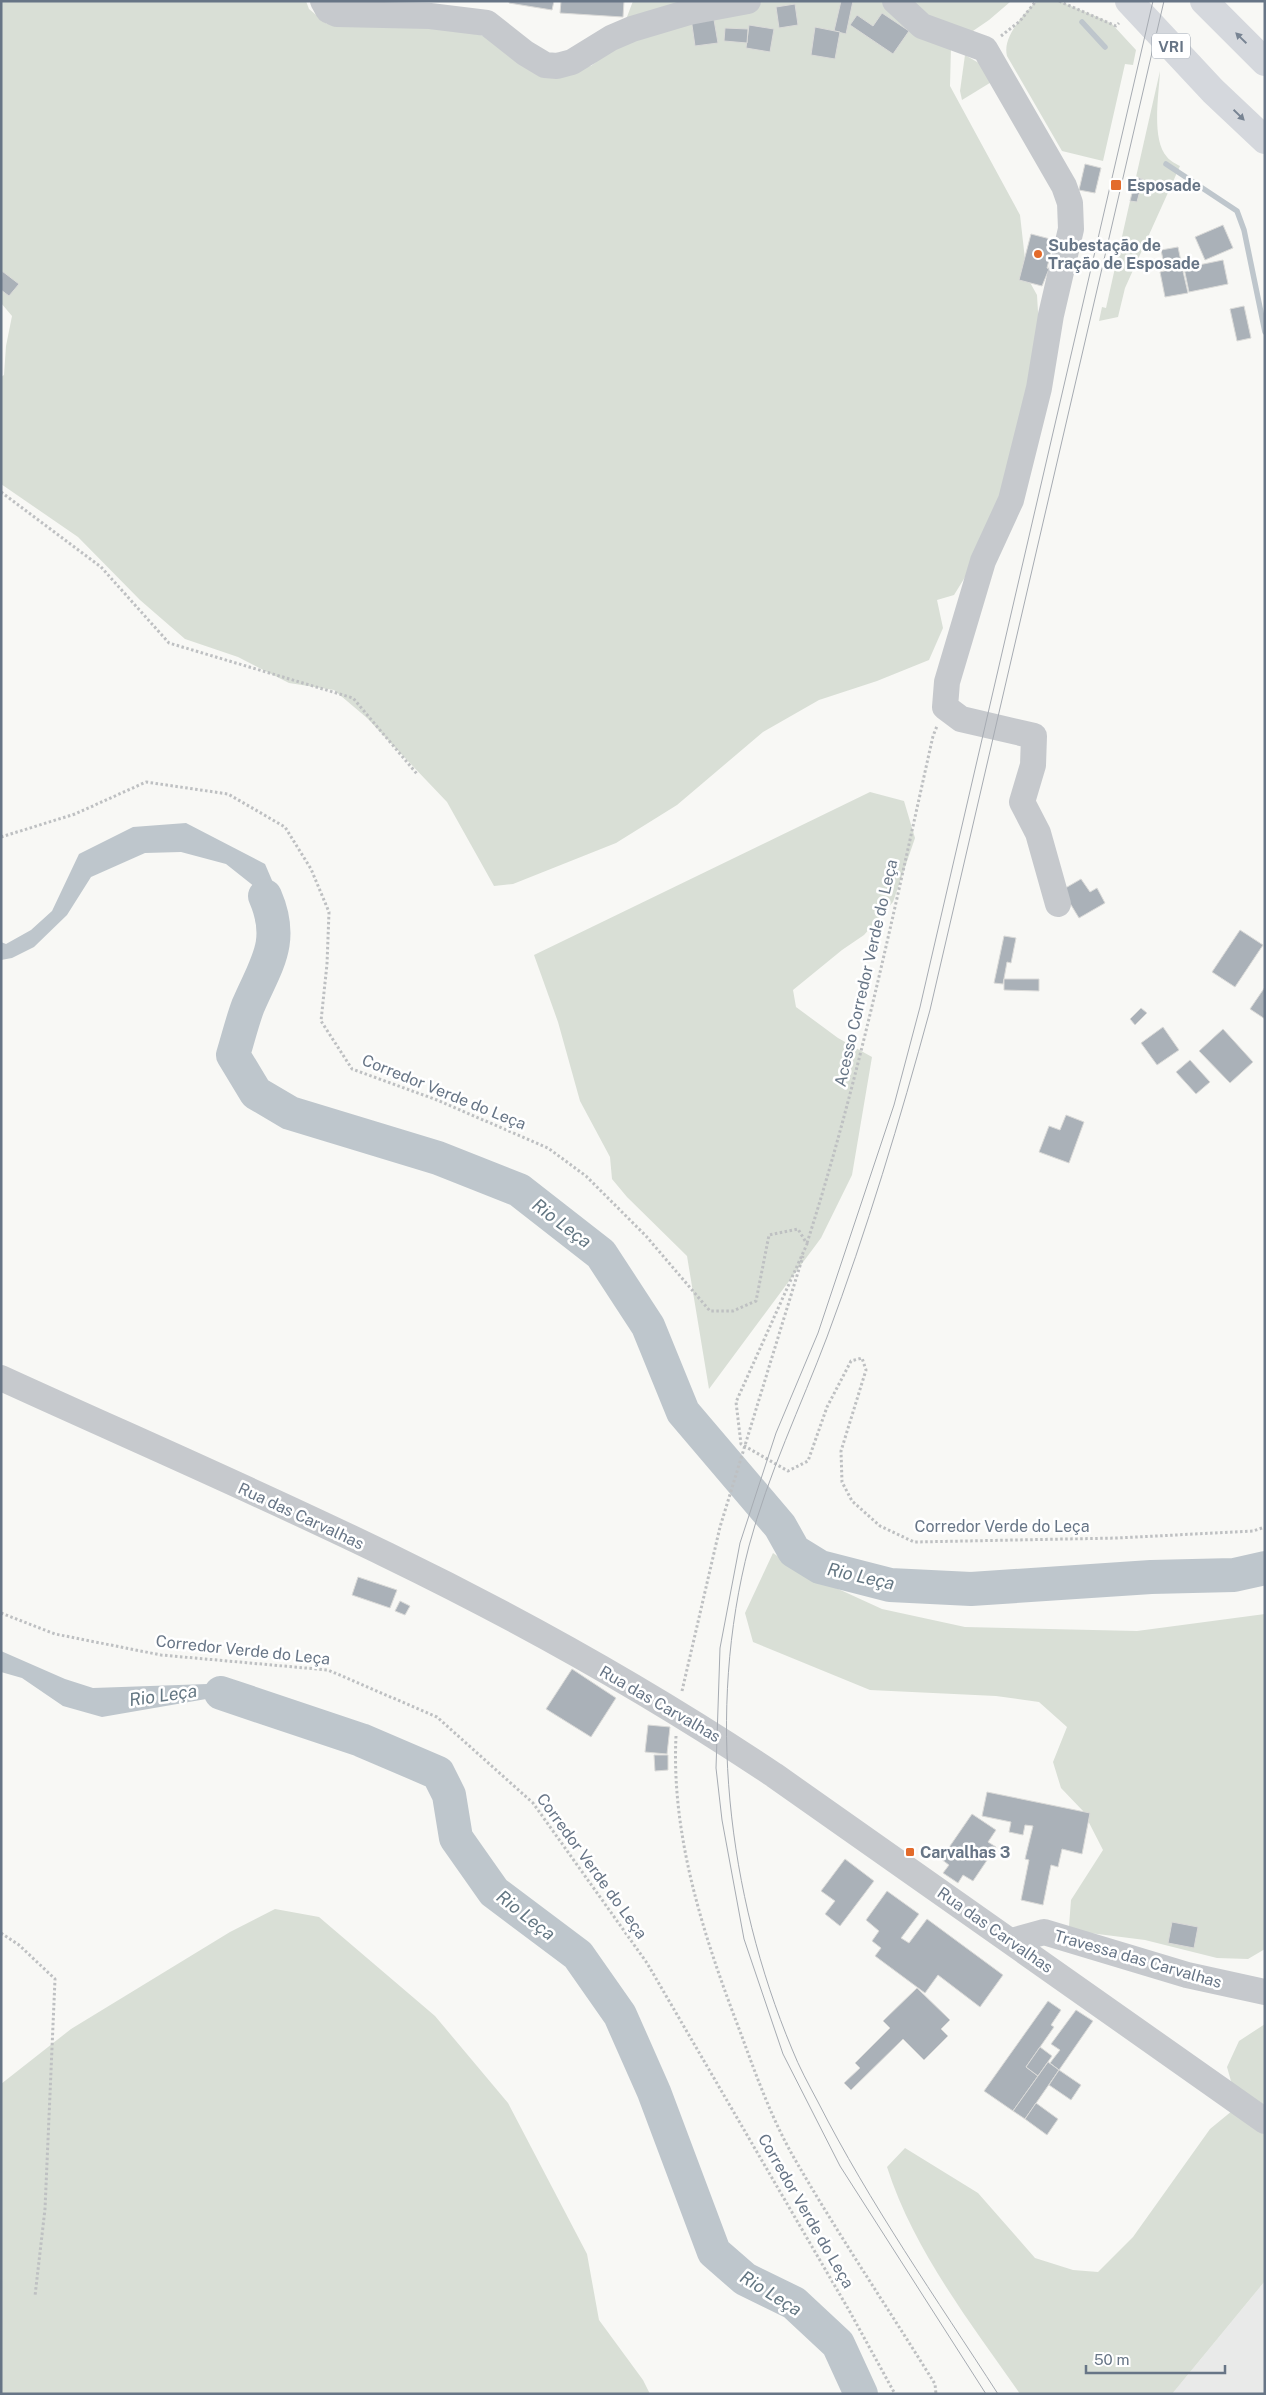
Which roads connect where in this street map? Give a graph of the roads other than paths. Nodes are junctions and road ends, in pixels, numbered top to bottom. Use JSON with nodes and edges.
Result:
{"nodes":[{"id":1,"x":323,"y":1,"type":"edge"},
{"id":2,"x":748,"y":1,"type":"edge"},
{"id":3,"x":895,"y":1,"type":"edge"},
{"id":4,"x":1210,"y":8,"type":"edge"},
{"id":5,"x":1126,"y":11,"type":"edge"},
{"id":6,"x":491,"y":19,"type":"edge"},
{"id":7,"x":1265,"y":62,"type":"edge"},
{"id":8,"x":1265,"y":140,"type":"edge"},
{"id":9,"x":1058,"y":904,"type":"dead end"},
{"id":10,"x":1,"y":1378,"type":"edge"},
{"id":11,"x":1012,"y":1941,"type":"junction"},
{"id":12,"x":1265,"y":1992,"type":"edge"},
{"id":13,"x":1265,"y":2121,"type":"edge"}],
"edges":[{"from":1,"to":6,"type":"street"},
{"from":2,"to":6,"type":"street"},
{"from":3,"to":9,"type":"street"},
{"from":7,"to":4,"type":"highway","one_way":true},
{"from":5,"to":8,"type":"highway","number":"VRI","one_way":true},
{"from":10,"to":11,"type":"street","name":"Rua das Carvalhas"},
{"from":11,"to":12,"type":"street","name":"Travessa das Carvalhas"},
{"from":11,"to":13,"type":"street","name":"Rua das Carvalhas"}]}
